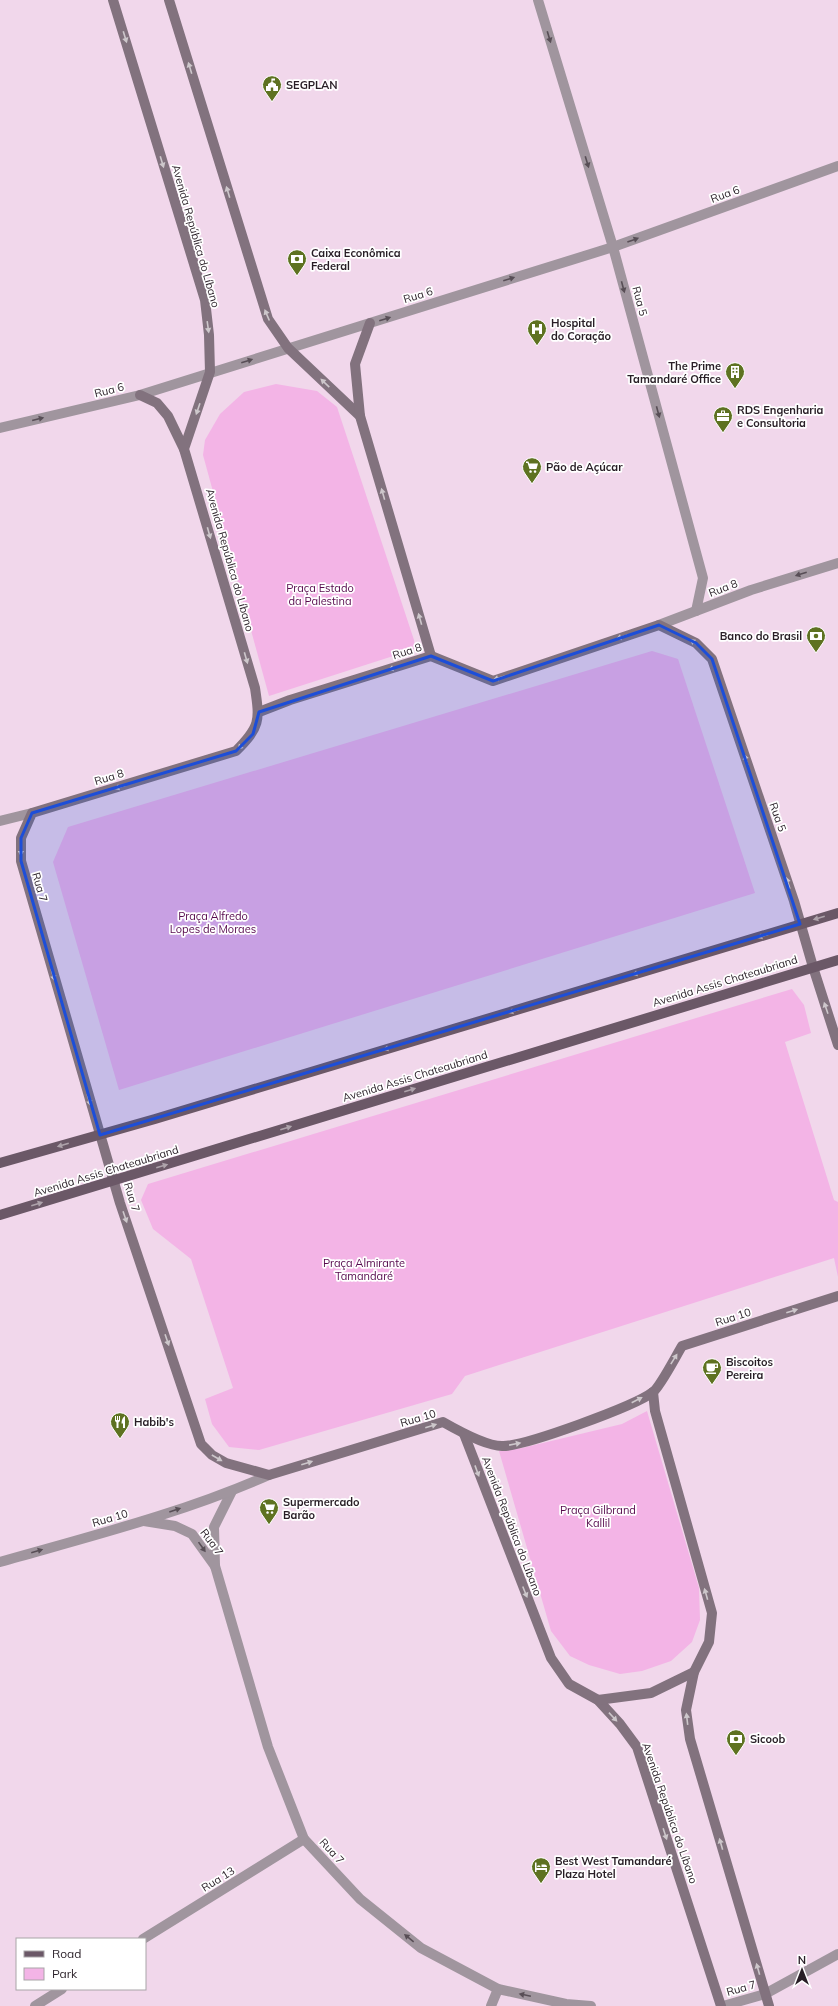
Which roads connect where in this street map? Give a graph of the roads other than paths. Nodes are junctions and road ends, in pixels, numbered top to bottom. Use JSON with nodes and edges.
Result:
{"nodes":[{"id":1,"x":113,"y":0,"type":"edge"},
{"id":2,"x":169,"y":0,"type":"edge"},
{"id":3,"x":538,"y":0,"type":"edge"},
{"id":4,"x":838,"y":166,"type":"edge"},
{"id":5,"x":612,"y":247,"type":"junction"},
{"id":6,"x":370,"y":323,"type":"junction"},
{"id":7,"x":288,"y":348,"type":"junction"},
{"id":8,"x":210,"y":372,"type":"junction"},
{"id":9,"x":140,"y":395,"type":"junction"},
{"id":10,"x":360,"y":416,"type":"junction"},
{"id":11,"x":0,"y":428,"type":"edge"},
{"id":12,"x":184,"y":449,"type":"junction"},
{"id":13,"x":838,"y":562,"type":"edge"},
{"id":14,"x":696,"y":611,"type":"junction"},
{"id":15,"x":659,"y":625,"type":"junction"},
{"id":16,"x":431,"y":656,"type":"junction"},
{"id":17,"x":259,"y":712,"type":"junction"},
{"id":18,"x":32,"y":813,"type":"junction"},
{"id":19,"x":0,"y":821,"type":"edge"},
{"id":20,"x":838,"y":913,"type":"edge"},
{"id":21,"x":800,"y":924,"type":"junction"},
{"id":22,"x":838,"y":960,"type":"edge"},
{"id":23,"x":813,"y":967,"type":"junction"},
{"id":24,"x":838,"y":1045,"type":"edge"},
{"id":25,"x":100,"y":1135,"type":"junction"},
{"id":26,"x":0,"y":1163,"type":"edge"},
{"id":27,"x":114,"y":1180,"type":"junction"},
{"id":28,"x":0,"y":1215,"type":"edge"},
{"id":29,"x":838,"y":1296,"type":"edge"},
{"id":30,"x":654,"y":1392,"type":"junction"},
{"id":31,"x":464,"y":1434,"type":"junction"},
{"id":32,"x":269,"y":1475,"type":"junction"},
{"id":33,"x":232,"y":1491,"type":"junction"},
{"id":34,"x":144,"y":1521,"type":"junction"},
{"id":35,"x":0,"y":1562,"type":"edge"},
{"id":36,"x":215,"y":1566,"type":"junction"},
{"id":37,"x":694,"y":1672,"type":"junction"},
{"id":38,"x":598,"y":1700,"type":"junction"},
{"id":39,"x":304,"y":1839,"type":"junction"},
{"id":40,"x":145,"y":1938,"type":"edge"},
{"id":41,"x":838,"y":1954,"type":"edge"},
{"id":42,"x":498,"y":1989,"type":"junction"},
{"id":43,"x":60,"y":1990,"type":"edge"},
{"id":44,"x":765,"y":1994,"type":"junction"},
{"id":45,"x":35,"y":2006,"type":"edge"},
{"id":46,"x":491,"y":2006,"type":"edge"},
{"id":47,"x":591,"y":2006,"type":"edge"},
{"id":48,"x":722,"y":2006,"type":"edge"},
{"id":49,"x":769,"y":2006,"type":"edge"}],
"edges":[{"from":1,"to":8,"type":"main road","name":"Avenida República do Líbano","one_way":true},
{"from":7,"to":2,"type":"main road","one_way":true},
{"from":3,"to":5,"type":"street","name":"Rua 5","one_way":true},
{"from":5,"to":4,"type":"street","name":"Rua 6","one_way":true},
{"from":6,"to":5,"type":"street","name":"Rua 6","one_way":true},
{"from":5,"to":14,"type":"street","name":"Rua 5","one_way":true},
{"from":6,"to":7,"type":"street","name":"Rua 6"},
{"from":6,"to":10,"type":"main road"},
{"from":8,"to":7,"type":"street","name":"Rua 6","one_way":true},
{"from":10,"to":7,"type":"main road","one_way":true},
{"from":8,"to":9,"type":"street","name":"Rua 6"},
{"from":8,"to":12,"type":"main road","name":"Avenida República do Líbano","one_way":true},
{"from":11,"to":9,"type":"street","name":"Rua 6","one_way":true},
{"from":9,"to":12,"type":"main road"},
{"from":16,"to":10,"type":"main road","one_way":true},
{"from":12,"to":17,"type":"main road","name":"Avenida República do Líbano","one_way":true},
{"from":13,"to":14,"type":"street","name":"Rua 8","one_way":true},
{"from":14,"to":15,"type":"street","name":"Rua 8"},
{"from":15,"to":16,"type":"main road","name":"Rua 8","one_way":true},
{"from":21,"to":15,"type":"main road","name":"Rua 5","one_way":true},
{"from":16,"to":17,"type":"main road","name":"Rua 8","one_way":true},
{"from":17,"to":18,"type":"main road","name":"Rua 8","one_way":true},
{"from":18,"to":19,"type":"street","name":"Rua 8"},
{"from":18,"to":25,"type":"main road","name":"Rua 7","one_way":true},
{"from":20,"to":21,"type":"main road","one_way":true},
{"from":21,"to":23,"type":"main road","name":"Rua 5"},
{"from":21,"to":25,"type":"main road","one_way":true},
{"from":22,"to":23,"type":"main road","name":"Avenida Assis Chateaubriand"},
{"from":24,"to":23,"type":"main road","name":"Rua 5","one_way":true},
{"from":27,"to":23,"type":"main road","name":"Avenida Assis Chateaubriand","one_way":true},
{"from":25,"to":26,"type":"main road","one_way":true},
{"from":25,"to":27,"type":"main road","name":"Rua 7"},
{"from":28,"to":27,"type":"main road","name":"Avenida Assis Chateaubriand","one_way":true},
{"from":27,"to":32,"type":"main road","name":"Rua 7","one_way":true},
{"from":30,"to":29,"type":"main road","name":"Rua 10","one_way":true},
{"from":31,"to":30,"type":"main road","name":"Rua 10","one_way":true},
{"from":37,"to":30,"type":"main road","one_way":true},
{"from":32,"to":31,"type":"main road","name":"Rua 10","one_way":true},
{"from":31,"to":38,"type":"main road","name":"Avenida República do Líbano","one_way":true},
{"from":32,"to":33,"type":"street","name":"Rua 10"},
{"from":34,"to":33,"type":"street","name":"Rua 10","one_way":true},
{"from":33,"to":36,"type":"street","name":"Rua 7"},
{"from":35,"to":34,"type":"street","name":"Rua 10","one_way":true},
{"from":34,"to":36,"type":"street","name":"Rua 7","one_way":true},
{"from":36,"to":39,"type":"street","name":"Rua 7"},
{"from":37,"to":38,"type":"main road"},
{"from":44,"to":37,"type":"main road","one_way":true},
{"from":38,"to":48,"type":"main road","name":"Avenida República do Líbano","one_way":true},
{"from":39,"to":40,"type":"street","name":"Rua 13"},
{"from":42,"to":39,"type":"street","name":"Rua 7","one_way":true},
{"from":41,"to":44,"type":"street"},
{"from":42,"to":46,"type":"street"},
{"from":47,"to":42,"type":"street","name":"Rua 7","one_way":true},
{"from":43,"to":45,"type":"street"},
{"from":44,"to":48,"type":"street","name":"Rua 7"},
{"from":44,"to":49,"type":"main road"}]}
